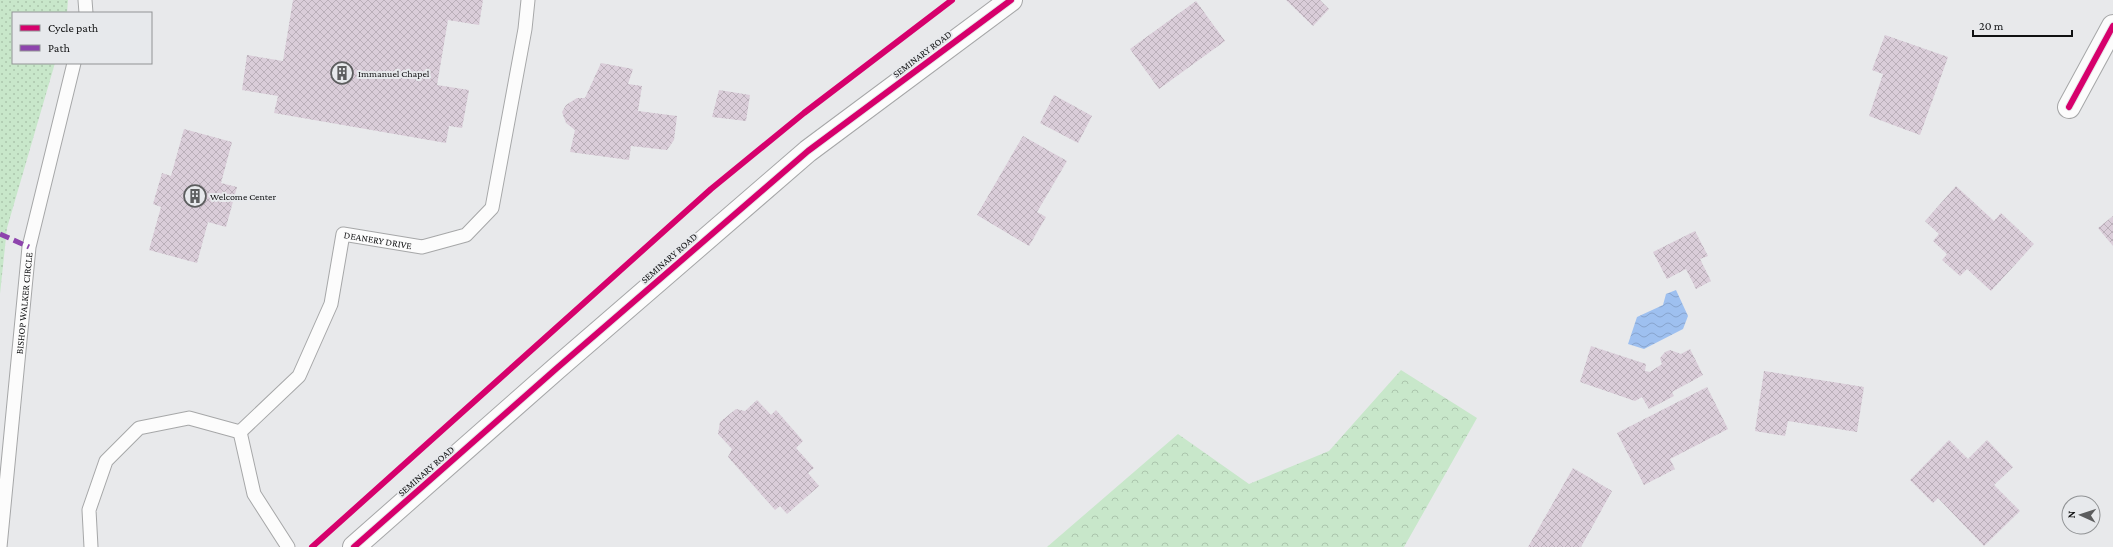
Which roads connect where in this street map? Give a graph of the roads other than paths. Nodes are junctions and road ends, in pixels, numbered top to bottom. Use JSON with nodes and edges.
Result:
{"nodes":[{"id":1,"x":85,"y":0,"type":"edge"},
{"id":2,"x":528,"y":0,"type":"edge"},
{"id":3,"x":1011,"y":0,"type":"edge"},
{"id":4,"x":86,"y":12,"type":"edge"},
{"id":5,"x":2113,"y":26,"type":"edge"},
{"id":6,"x":74,"y":64,"type":"edge"},
{"id":7,"x":2069,"y":108,"type":"dead end"},
{"id":8,"x":240,"y":432,"type":"junction"},
{"id":9,"x":0,"y":547,"type":"edge"},
{"id":10,"x":91,"y":547,"type":"edge"},
{"id":11,"x":288,"y":547,"type":"edge"},
{"id":12,"x":354,"y":547,"type":"edge"}],
"edges":[{"from":1,"to":4,"type":"lane"},
{"from":2,"to":8,"type":"lane","name":"DEANERY DRIVE"},
{"from":3,"to":12,"type":"main road","name":"SEMINARY ROAD"},
{"from":5,"to":7,"type":"main road"},
{"from":6,"to":9,"type":"lane","name":"BISHOP WALKER CIRCLE"},
{"from":8,"to":10,"type":"lane"},
{"from":8,"to":11,"type":"lane"}]}
